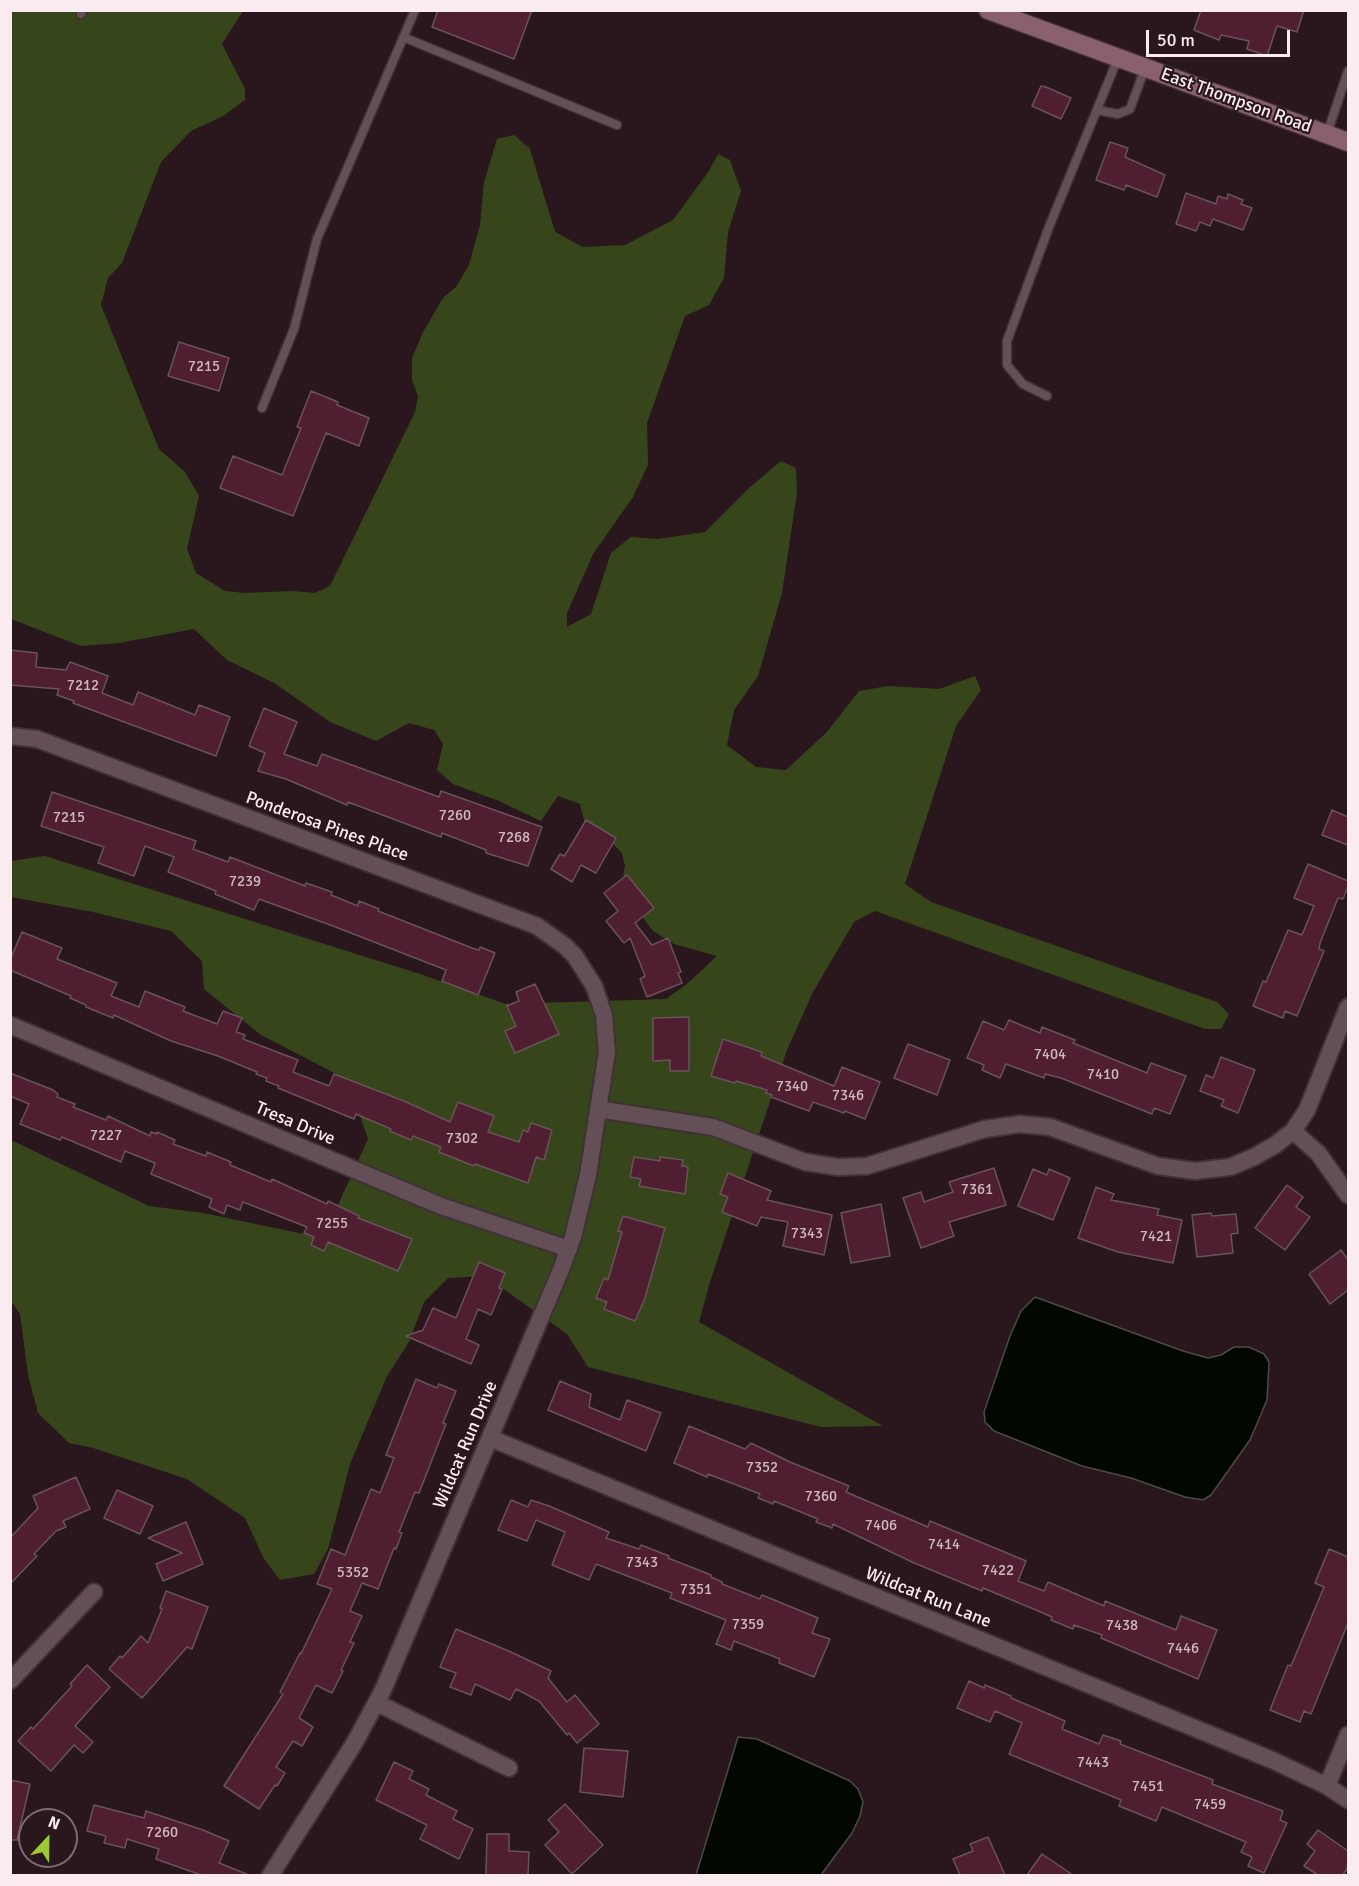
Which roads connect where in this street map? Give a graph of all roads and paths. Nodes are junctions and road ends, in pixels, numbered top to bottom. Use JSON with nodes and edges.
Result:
{"nodes":[{"id":1,"x":415,"y":10,"type":"edge"},
{"id":2,"x":988,"y":10,"type":"edge"},
{"id":3,"x":403,"y":38,"type":"junction"},
{"id":4,"x":1118,"y":58,"type":"junction"},
{"id":5,"x":1145,"y":68,"type":"junction"},
{"id":6,"x":1348,"y":71,"type":"edge"},
{"id":7,"x":1097,"y":110,"type":"junction"},
{"id":8,"x":617,"y":125,"type":"dead end"},
{"id":9,"x":1327,"y":134,"type":"junction"},
{"id":10,"x":1348,"y":142,"type":"edge"},
{"id":11,"x":1047,"y":396,"type":"dead end"},
{"id":12,"x":262,"y":408,"type":"dead end"},
{"id":13,"x":10,"y":736,"type":"edge"},
{"id":14,"x":599,"y":999,"type":"joint"},
{"id":15,"x":1348,"y":1007,"type":"edge"},
{"id":16,"x":10,"y":1025,"type":"edge"},
{"id":17,"x":598,"y":1109,"type":"junction"},
{"id":18,"x":1293,"y":1131,"type":"junction"},
{"id":19,"x":1348,"y":1195,"type":"edge"},
{"id":20,"x":569,"y":1249,"type":"junction"},
{"id":21,"x":490,"y":1438,"type":"junction"},
{"id":22,"x":94,"y":1592,"type":"dead end"},
{"id":23,"x":10,"y":1681,"type":"edge"},
{"id":24,"x":377,"y":1703,"type":"junction"},
{"id":25,"x":1348,"y":1735,"type":"edge"},
{"id":26,"x":509,"y":1768,"type":"dead end"},
{"id":27,"x":1327,"y":1786,"type":"junction"},
{"id":28,"x":1348,"y":1800,"type":"edge"},
{"id":29,"x":270,"y":1875,"type":"edge"}],
"edges":[{"from":1,"to":3,"type":"lane"},
{"from":2,"to":4,"type":"main road","name":"East Thompson Road"},
{"from":3,"to":8,"type":"lane"},
{"from":3,"to":12,"type":"lane"},
{"from":4,"to":5,"type":"main road","name":"East Thompson Road"},
{"from":4,"to":7,"type":"lane"},
{"from":5,"to":7,"type":"lane"},
{"from":5,"to":9,"type":"main road","name":"East Thompson Road"},
{"from":6,"to":9,"type":"lane"},
{"from":7,"to":11,"type":"lane"},
{"from":9,"to":10,"type":"main road","name":"East Thompson Road"},
{"from":13,"to":14,"type":"street","name":"Ponderosa Pines Place"},
{"from":14,"to":17,"type":"street","name":"Wildcat Run Drive"},
{"from":15,"to":18,"type":"street"},
{"from":16,"to":20,"type":"street","name":"Tresa Drive"},
{"from":17,"to":18,"type":"street"},
{"from":17,"to":20,"type":"street","name":"Wildcat Run Drive"},
{"from":18,"to":19,"type":"street"},
{"from":20,"to":21,"type":"street","name":"Wildcat Run Drive"},
{"from":21,"to":24,"type":"street","name":"Wildcat Run Drive"},
{"from":21,"to":27,"type":"street","name":"Wildcat Run Lane"},
{"from":22,"to":23,"type":"street"},
{"from":24,"to":26,"type":"street"},
{"from":24,"to":29,"type":"street","name":"Wildcat Run Drive"},
{"from":25,"to":27,"type":"street"},
{"from":27,"to":28,"type":"street","name":"Wildcat Run Lane"}]}
